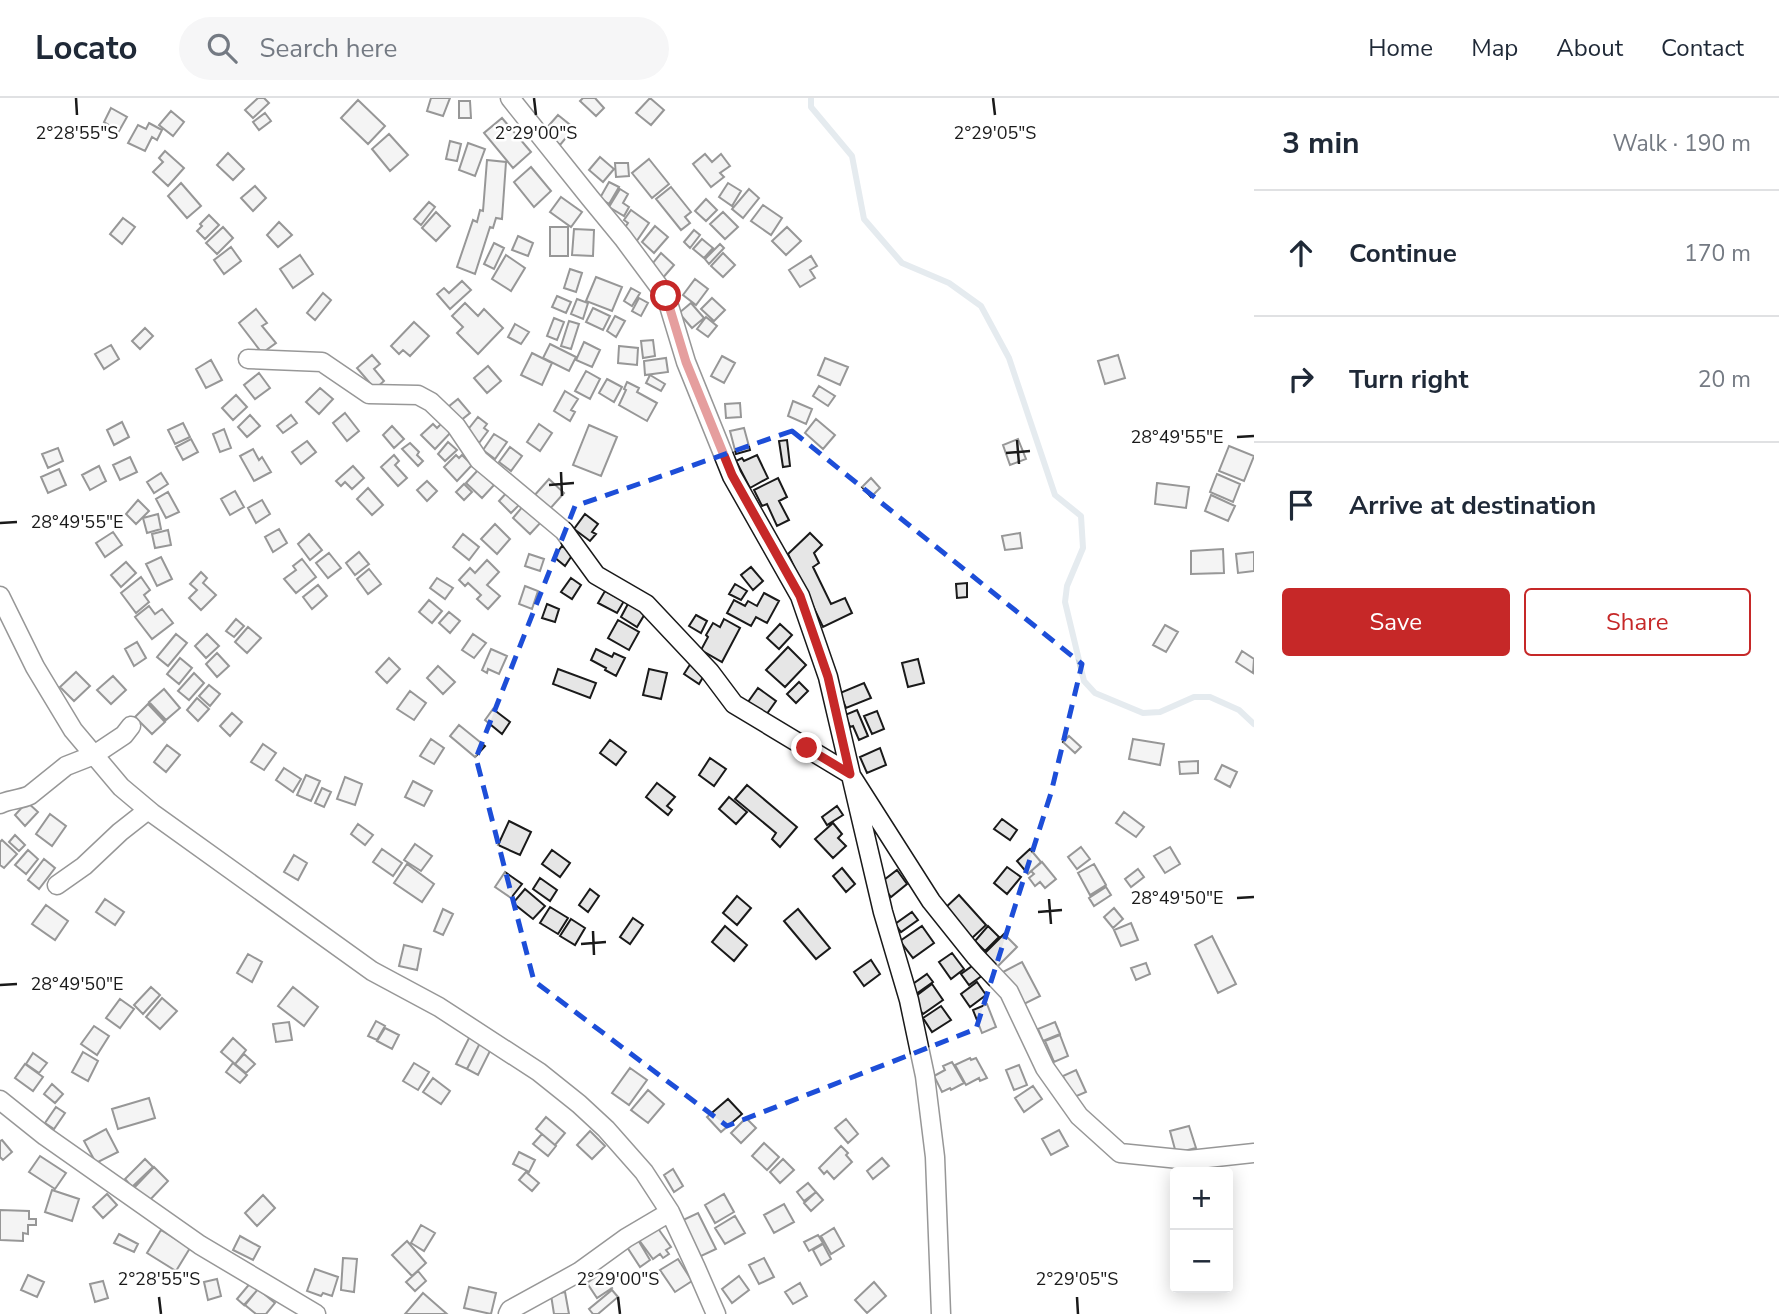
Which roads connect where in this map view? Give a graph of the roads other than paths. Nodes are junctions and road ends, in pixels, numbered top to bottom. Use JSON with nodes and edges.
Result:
{"nodes":[{"id":1,"x":510,"y":98,"type":"edge"},
{"id":2,"x":248,"y":359,"type":"dead end"},
{"id":3,"x":0,"y":596,"type":"edge"},
{"id":4,"x":6,"y":624,"type":"edge"},
{"id":5,"x":131,"y":726,"type":"dead end"},
{"id":6,"x":94,"y":755,"type":"junction"},
{"id":7,"x":850,"y":774,"type":"junction"},
{"id":8,"x":0,"y":804,"type":"edge"},
{"id":9,"x":148,"y":810,"type":"junction"},
{"id":10,"x":57,"y":885,"type":"dead end"},
{"id":11,"x":0,"y":1100,"type":"edge"},
{"id":12,"x":1254,"y":1153,"type":"edge"},
{"id":13,"x":670,"y":1212,"type":"junction"},
{"id":14,"x":316,"y":1314,"type":"edge"},
{"id":15,"x":508,"y":1314,"type":"edge"},
{"id":16,"x":716,"y":1314,"type":"edge"},
{"id":17,"x":941,"y":1314,"type":"edge"}],
"edges":[{"from":1,"to":7,"type":"street"},
{"from":2,"to":7,"type":"street"},
{"from":3,"to":4,"type":"street"},
{"from":4,"to":6,"type":"street"},
{"from":5,"to":6,"type":"street"},
{"from":6,"to":8,"type":"street"},
{"from":6,"to":9,"type":"street"},
{"from":7,"to":12,"type":"street"},
{"from":7,"to":17,"type":"street"},
{"from":9,"to":10,"type":"street"},
{"from":9,"to":13,"type":"street"},
{"from":11,"to":14,"type":"street"},
{"from":13,"to":15,"type":"street"},
{"from":13,"to":16,"type":"street"}]}
